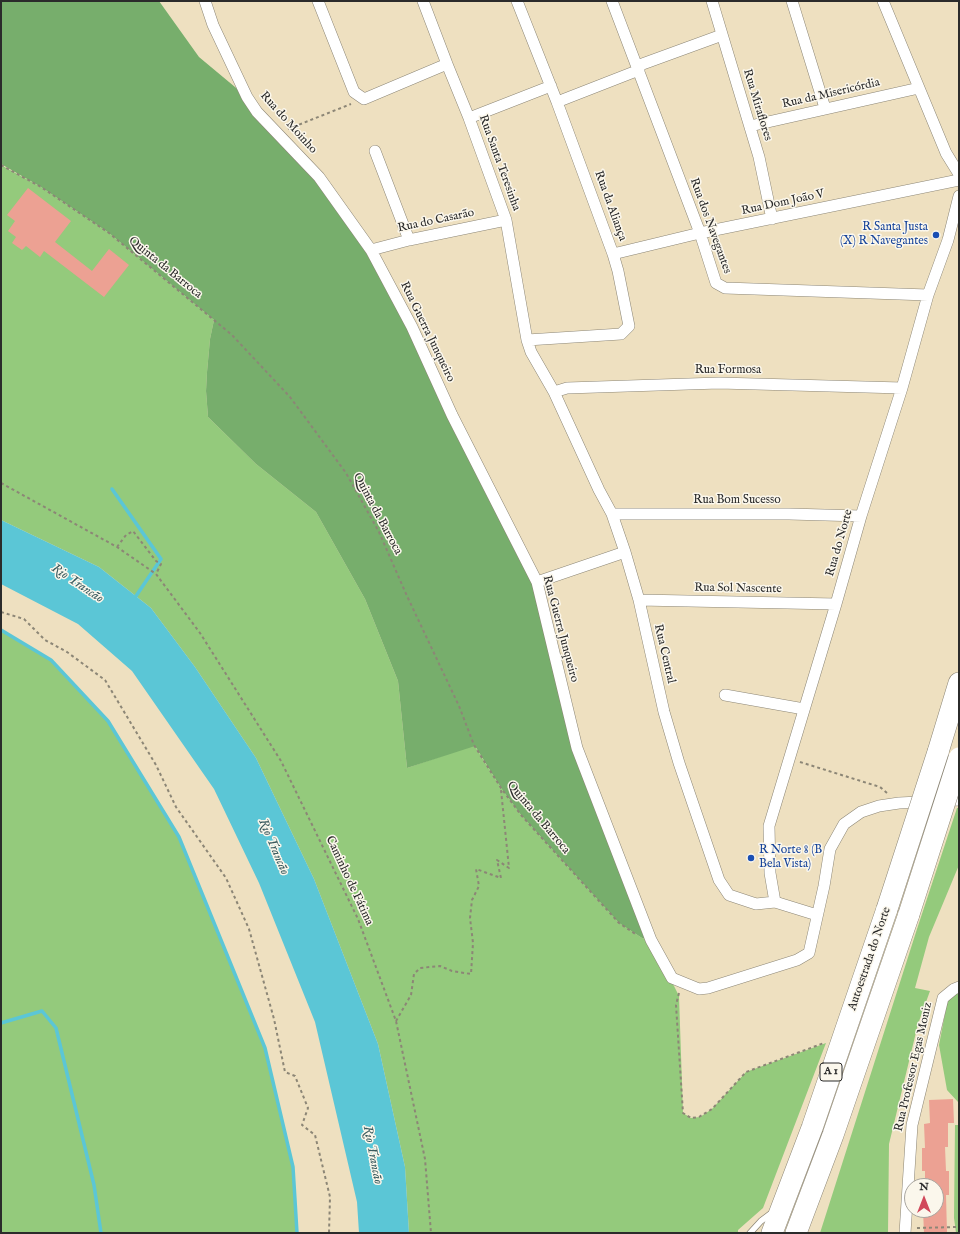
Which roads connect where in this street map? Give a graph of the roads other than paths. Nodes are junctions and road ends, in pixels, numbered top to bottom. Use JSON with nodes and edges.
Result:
{"nodes":[{"id":1,"x":205,"y":1,"type":"edge"},
{"id":2,"x":318,"y":1,"type":"edge"},
{"id":3,"x":423,"y":1,"type":"edge"},
{"id":4,"x":516,"y":1,"type":"edge"},
{"id":5,"x":612,"y":1,"type":"edge"},
{"id":6,"x":712,"y":1,"type":"edge"},
{"id":7,"x":792,"y":1,"type":"edge"},
{"id":8,"x":882,"y":1,"type":"edge"},
{"id":9,"x":722,"y":35,"type":"junction"},
{"id":10,"x":447,"y":64,"type":"junction"},
{"id":11,"x":638,"y":68,"type":"junction"},
{"id":12,"x":551,"y":86,"type":"junction"},
{"id":13,"x":919,"y":88,"type":"junction"},
{"id":14,"x":557,"y":102,"type":"junction"},
{"id":15,"x":825,"y":108,"type":"junction"},
{"id":16,"x":469,"y":118,"type":"junction"},
{"id":17,"x":750,"y":126,"type":"junction"},
{"id":18,"x":375,"y":151,"type":"dead end"},
{"id":19,"x":959,"y":174,"type":"edge"},
{"id":20,"x":959,"y":180,"type":"edge"},
{"id":21,"x":959,"y":196,"type":"edge"},
{"id":22,"x":772,"y":219,"type":"junction"},
{"id":23,"x":506,"y":220,"type":"junction"},
{"id":24,"x":700,"y":234,"type":"junction"},
{"id":25,"x":409,"y":240,"type":"junction"},
{"id":26,"x":371,"y":250,"type":"junction"},
{"id":27,"x":613,"y":254,"type":"junction"},
{"id":28,"x":928,"y":296,"type":"junction"},
{"id":29,"x":527,"y":340,"type":"junction"},
{"id":30,"x":902,"y":388,"type":"junction"},
{"id":31,"x":554,"y":392,"type":"junction"},
{"id":32,"x":612,"y":514,"type":"junction"},
{"id":33,"x":861,"y":516,"type":"junction"},
{"id":34,"x":625,"y":552,"type":"junction"},
{"id":35,"x":537,"y":582,"type":"junction"},
{"id":36,"x":639,"y":600,"type":"junction"},
{"id":37,"x":836,"y":604,"type":"junction"},
{"id":38,"x":959,"y":682,"type":"edge"},
{"id":39,"x":725,"y":695,"type":"dead end"},
{"id":40,"x":804,"y":709,"type":"junction"},
{"id":41,"x":959,"y":758,"type":"edge"},
{"id":42,"x":959,"y":800,"type":"edge"},
{"id":43,"x":775,"y":902,"type":"junction"},
{"id":44,"x":817,"y":915,"type":"junction"},
{"id":45,"x":959,"y":987,"type":"edge"},
{"id":46,"x":783,"y":1205,"type":"junction"},
{"id":47,"x":905,"y":1231,"type":"edge"},
{"id":48,"x":750,"y":1233,"type":"edge"},
{"id":49,"x":772,"y":1233,"type":"edge"},
{"id":50,"x":796,"y":1233,"type":"edge"}],
"edges":[{"from":1,"to":26,"type":"street","name":"Rua do Moinho"},
{"from":2,"to":10,"type":"street"},
{"from":3,"to":10,"type":"street","name":"Rua Santa Teresinha"},
{"from":4,"to":12,"type":"street","name":"Rua da Aliança"},
{"from":5,"to":11,"type":"street","name":"Rua dos Navegantes"},
{"from":6,"to":9,"type":"street","name":"Rua Miraflores"},
{"from":7,"to":15,"type":"street"},
{"from":8,"to":13,"type":"street"},
{"from":9,"to":11,"type":"street"},
{"from":9,"to":17,"type":"street","name":"Rua Miraflores"},
{"from":10,"to":16,"type":"street","name":"Rua Santa Teresinha"},
{"from":11,"to":14,"type":"street"},
{"from":11,"to":24,"type":"street","name":"Rua dos Navegantes"},
{"from":12,"to":14,"type":"street","name":"Rua da Aliança"},
{"from":12,"to":16,"type":"street"},
{"from":13,"to":15,"type":"street","name":"Rua da Misericórdia"},
{"from":13,"to":19,"type":"street"},
{"from":14,"to":27,"type":"street","name":"Rua da Aliança"},
{"from":15,"to":17,"type":"street","name":"Rua da Misericórdia"},
{"from":16,"to":23,"type":"street","name":"Rua Santa Teresinha"},
{"from":17,"to":22,"type":"street","name":"Rua Miraflores"},
{"from":18,"to":25,"type":"street"},
{"from":20,"to":22,"type":"street","name":"Rua Dom João V"},
{"from":21,"to":28,"type":"street","name":"Rua do Norte"},
{"from":22,"to":24,"type":"street","name":"Rua Dom João V"},
{"from":23,"to":25,"type":"street","name":"Rua do Casarão"},
{"from":23,"to":29,"type":"street","name":"Rua Santa Teresinha"},
{"from":24,"to":27,"type":"street","name":"Rua Dom João V"},
{"from":24,"to":28,"type":"street","name":"Rua dos Navegantes"},
{"from":25,"to":26,"type":"street","name":"Rua do Casarão"},
{"from":26,"to":35,"type":"street","name":"Rua Guerra Junqueiro"},
{"from":27,"to":29,"type":"street","name":"Rua da Aliança"},
{"from":28,"to":30,"type":"street","name":"Rua do Norte"},
{"from":29,"to":31,"type":"street","name":"Rua Central"},
{"from":30,"to":31,"type":"street","name":"Rua Formosa"},
{"from":30,"to":33,"type":"street","name":"Rua do Norte"},
{"from":31,"to":32,"type":"street","name":"Rua Central"},
{"from":32,"to":33,"type":"street","name":"Rua Bom Sucesso"},
{"from":32,"to":34,"type":"street","name":"Rua Central"},
{"from":33,"to":37,"type":"street","name":"Rua do Norte"},
{"from":34,"to":35,"type":"street"},
{"from":34,"to":36,"type":"street","name":"Rua Central"},
{"from":35,"to":44,"type":"street","name":"Rua Guerra Junqueiro"},
{"from":36,"to":37,"type":"street","name":"Rua Sol Nascente"},
{"from":36,"to":43,"type":"street","name":"Rua Central"},
{"from":37,"to":40,"type":"street","name":"Rua do Norte"},
{"from":38,"to":46,"type":"highway","name":"Autoestrada do Norte","number":"A 1","bridge":true},
{"from":39,"to":40,"type":"street"},
{"from":40,"to":43,"type":"street","name":"Rua do Norte"},
{"from":41,"to":50,"type":"highway","name":"Autoestrada do Norte","number":"A 1","bridge":true},
{"from":42,"to":44,"type":"street"},
{"from":43,"to":44,"type":"street","name":"Rua Central"},
{"from":45,"to":47,"type":"street","name":"Rua Professor Egas Moniz"},
{"from":46,"to":48,"type":"lane"},
{"from":46,"to":49,"type":"highway","name":"Autoestrada do Norte","number":"A 1"}]}
